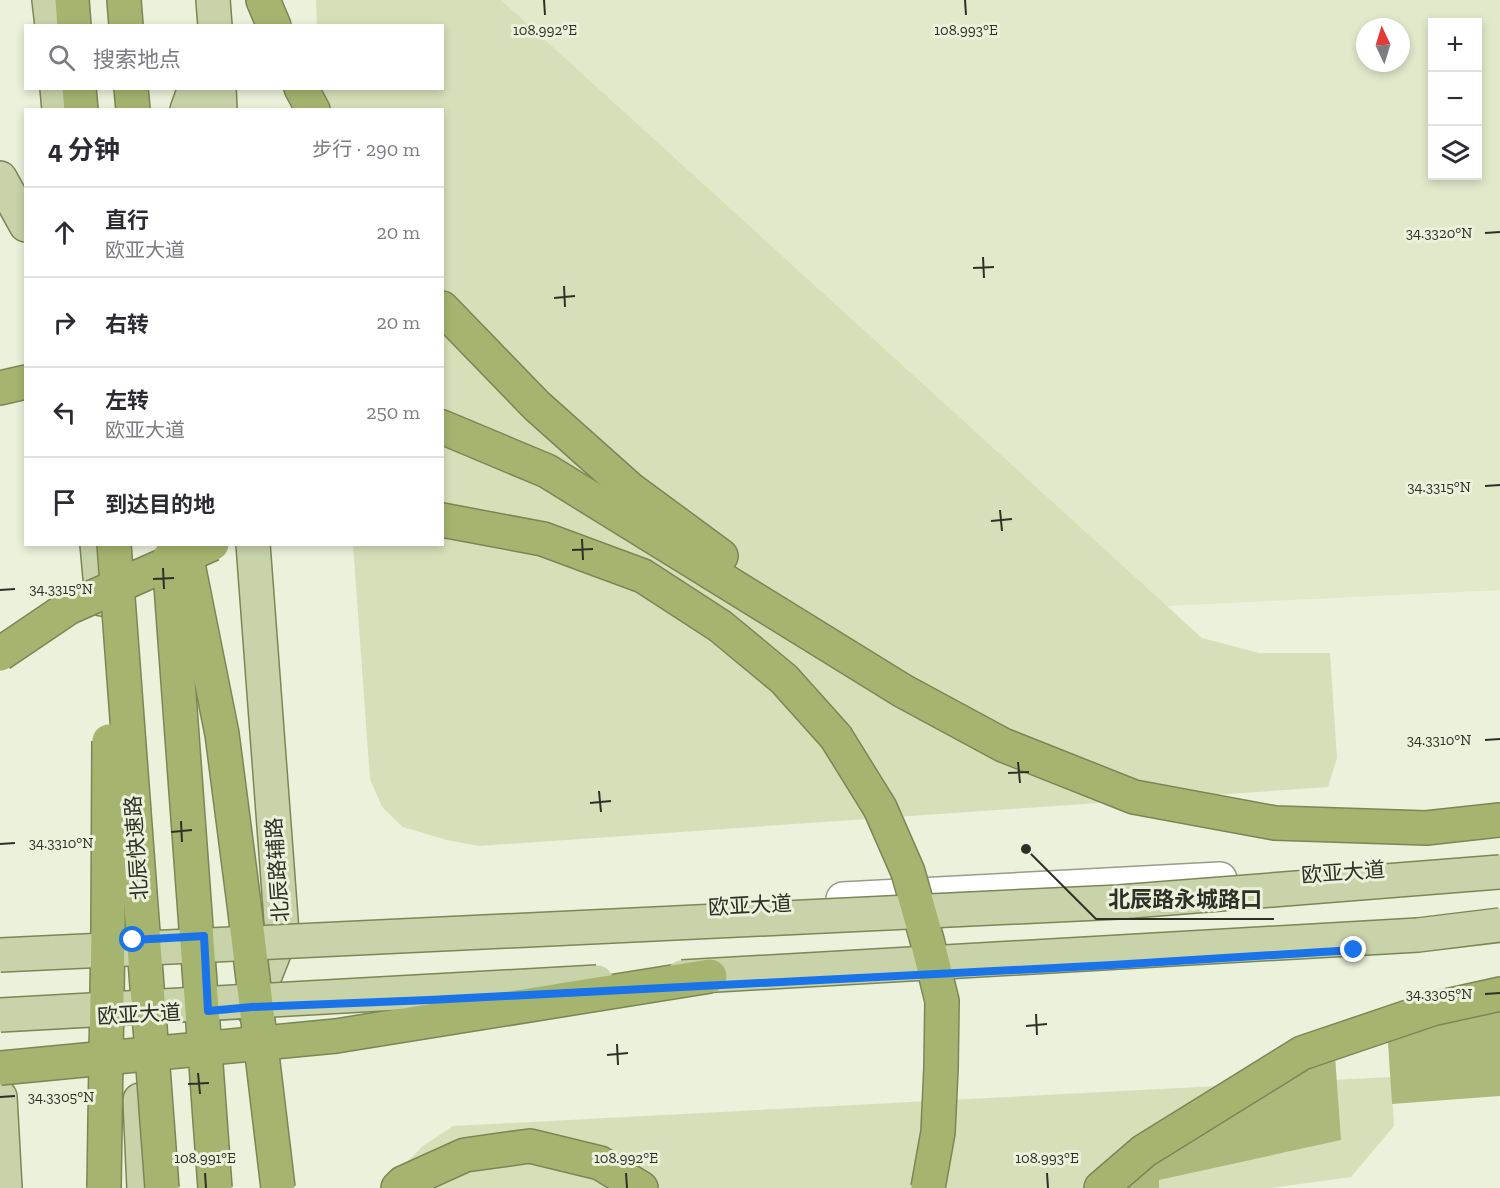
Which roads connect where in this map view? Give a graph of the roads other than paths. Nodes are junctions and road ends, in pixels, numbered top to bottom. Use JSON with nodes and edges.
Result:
{"nodes":[{"id":1,"x":50,"y":0,"type":"edge"},
{"id":2,"x":72,"y":0,"type":"edge"},
{"id":3,"x":124,"y":0,"type":"edge"},
{"id":4,"x":140,"y":0,"type":"edge"},
{"id":5,"x":213,"y":0,"type":"edge"},
{"id":6,"x":263,"y":0,"type":"edge"},
{"id":7,"x":52,"y":24,"type":"edge"},
{"id":8,"x":74,"y":24,"type":"edge"},
{"id":9,"x":126,"y":24,"type":"edge"},
{"id":10,"x":141,"y":24,"type":"edge"},
{"id":11,"x":215,"y":24,"type":"edge"},
{"id":12,"x":273,"y":24,"type":"edge"},
{"id":13,"x":57,"y":90,"type":"edge"},
{"id":14,"x":79,"y":90,"type":"edge"},
{"id":15,"x":131,"y":90,"type":"edge"},
{"id":16,"x":146,"y":90,"type":"edge"},
{"id":17,"x":194,"y":90,"type":"edge"},
{"id":18,"x":219,"y":90,"type":"edge"},
{"id":19,"x":302,"y":90,"type":"edge"},
{"id":20,"x":59,"y":108,"type":"edge"},
{"id":21,"x":81,"y":108,"type":"edge"},
{"id":22,"x":133,"y":108,"type":"edge"},
{"id":23,"x":147,"y":108,"type":"edge"},
{"id":24,"x":188,"y":108,"type":"edge"},
{"id":25,"x":220,"y":108,"type":"edge"},
{"id":26,"x":312,"y":108,"type":"edge"},
{"id":27,"x":0,"y":178,"type":"edge"},
{"id":28,"x":24,"y":221,"type":"edge"},
{"id":29,"x":444,"y":310,"type":"edge"},
{"id":30,"x":24,"y":382,"type":"edge"},
{"id":31,"x":0,"y":388,"type":"edge"},
{"id":32,"x":444,"y":428,"type":"edge"},
{"id":33,"x":444,"y":520,"type":"edge"},
{"id":34,"x":97,"y":546,"type":"edge"},
{"id":35,"x":109,"y":546,"type":"edge"},
{"id":36,"x":114,"y":546,"type":"edge"},
{"id":37,"x":168,"y":546,"type":"edge"},
{"id":38,"x":177,"y":546,"type":"edge"},
{"id":39,"x":184,"y":546,"type":"edge"},
{"id":40,"x":208,"y":546,"type":"edge"},
{"id":41,"x":253,"y":546,"type":"edge"},
{"id":42,"x":0,"y":654,"type":"edge"},
{"id":43,"x":903,"y":691,"type":"junction"},
{"id":44,"x":1500,"y":820,"type":"edge"},
{"id":45,"x":1500,"y":858,"type":"edge"},
{"id":46,"x":1500,"y":872,"type":"edge"},
{"id":47,"x":1500,"y":926,"type":"edge"},
{"id":48,"x":282,"y":933,"type":"junction"},
{"id":49,"x":204,"y":936,"type":"junction"},
{"id":50,"x":1500,"y":938,"type":"edge"},
{"id":51,"x":133,"y":940,"type":"junction"},
{"id":52,"x":0,"y":947,"type":"edge"},
{"id":53,"x":0,"y":955,"type":"edge"},
{"id":54,"x":710,"y":976,"type":"junction"},
{"id":55,"x":1500,"y":994,"type":"edge"},
{"id":56,"x":252,"y":1007,"type":"junction"},
{"id":57,"x":208,"y":1011,"type":"junction"},
{"id":58,"x":136,"y":1013,"type":"junction"},
{"id":59,"x":0,"y":1015,"type":"edge"},
{"id":60,"x":0,"y":1021,"type":"edge"},
{"id":61,"x":0,"y":1068,"type":"edge"},
{"id":62,"x":0,"y":1097,"type":"edge"},
{"id":63,"x":5,"y":1188,"type":"edge"},
{"id":64,"x":104,"y":1188,"type":"edge"},
{"id":65,"x":144,"y":1188,"type":"edge"},
{"id":66,"x":162,"y":1188,"type":"edge"},
{"id":67,"x":215,"y":1188,"type":"edge"},
{"id":68,"x":221,"y":1188,"type":"edge"},
{"id":69,"x":276,"y":1188,"type":"edge"},
{"id":70,"x":398,"y":1188,"type":"edge"},
{"id":71,"x":641,"y":1188,"type":"edge"},
{"id":72,"x":928,"y":1188,"type":"edge"},
{"id":73,"x":1101,"y":1188,"type":"edge"}],
"edges":[{"from":1,"to":7,"type":"main road"},
{"from":2,"to":8,"type":"highway"},
{"from":3,"to":9,"type":"highway"},
{"from":4,"to":10,"type":"main road"},
{"from":5,"to":11,"type":"main road"},
{"from":6,"to":12,"type":"highway"},
{"from":13,"to":20,"type":"main road"},
{"from":14,"to":21,"type":"highway"},
{"from":15,"to":22,"type":"highway"},
{"from":16,"to":23,"type":"main road"},
{"from":17,"to":24,"type":"main road"},
{"from":18,"to":25,"type":"main road"},
{"from":19,"to":26,"type":"highway"},
{"from":27,"to":28,"type":"main road"},
{"from":29,"to":43,"type":"highway"},
{"from":30,"to":31,"type":"highway"},
{"from":32,"to":43,"type":"highway"},
{"from":33,"to":72,"type":"highway","bridge":true},
{"from":34,"to":51,"type":"main road"},
{"from":35,"to":64,"type":"highway","bridge":true},
{"from":36,"to":66,"type":"highway","name":"北辰快速路","bridge":true},
{"from":37,"to":67,"type":"highway","bridge":true},
{"from":38,"to":49,"type":"main road"},
{"from":39,"to":69,"type":"highway","bridge":true},
{"from":40,"to":42,"type":"highway","bridge":true},
{"from":41,"to":48,"type":"main road","name":"北辰路辅路"},
{"from":43,"to":44,"type":"highway"},
{"from":45,"to":48,"type":"street","name":"欧亚大道"},
{"from":46,"to":53,"type":"main road","bridge":true},
{"from":47,"to":54,"type":"main road","bridge":true},
{"from":48,"to":49,"type":"street","name":"欧亚大道"},
{"from":48,"to":56,"type":"main road","name":"北辰路辅路"},
{"from":49,"to":51,"type":"street","name":"欧亚大道"},
{"from":49,"to":57,"type":"main road"},
{"from":50,"to":56,"type":"street","name":"欧亚大道"},
{"from":51,"to":52,"type":"street","name":"欧亚大道"},
{"from":51,"to":58,"type":"main road"},
{"from":54,"to":59,"type":"main road","bridge":true},
{"from":54,"to":61,"type":"highway","bridge":true},
{"from":55,"to":73,"type":"highway"},
{"from":56,"to":57,"type":"street","name":"欧亚大道"},
{"from":56,"to":69,"type":"main road","name":"北辰路辅路"},
{"from":57,"to":58,"type":"street","name":"欧亚大道"},
{"from":57,"to":68,"type":"main road"},
{"from":58,"to":60,"type":"street","name":"欧亚大道"},
{"from":58,"to":65,"type":"main road"},
{"from":62,"to":63,"type":"main road"},
{"from":70,"to":71,"type":"highway"}]}
